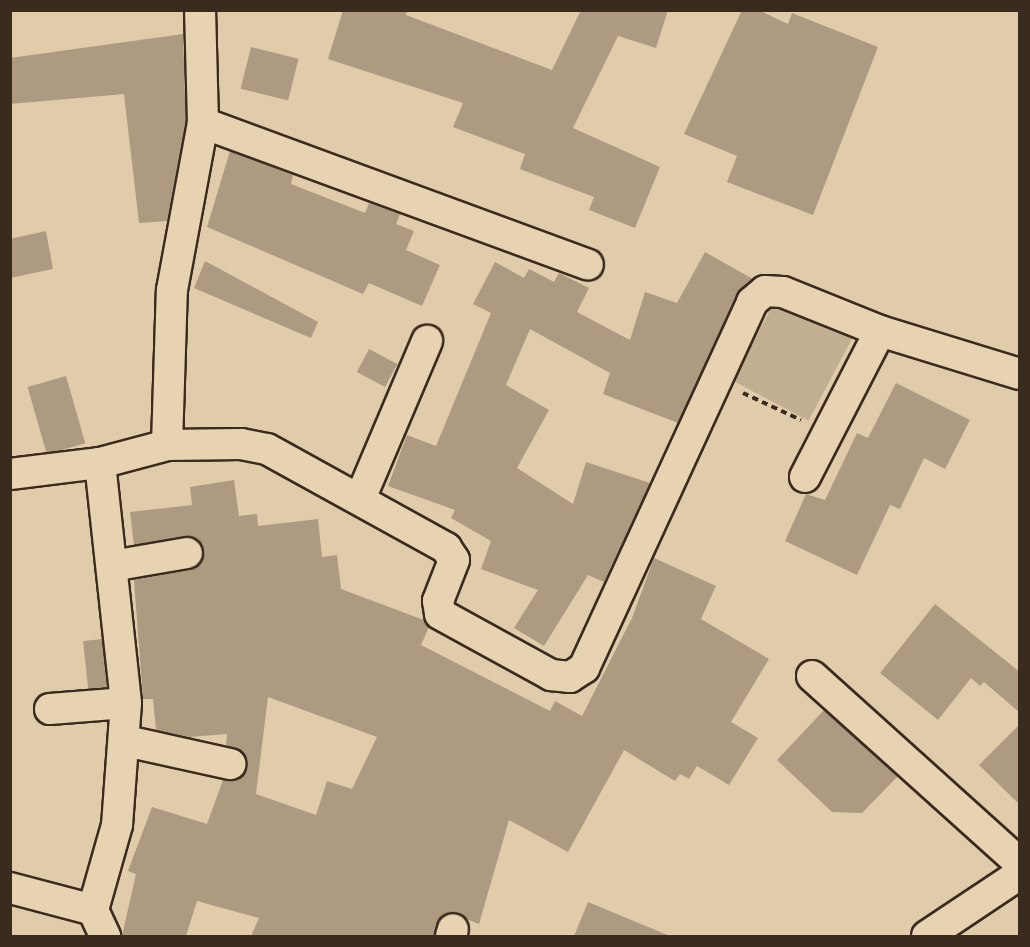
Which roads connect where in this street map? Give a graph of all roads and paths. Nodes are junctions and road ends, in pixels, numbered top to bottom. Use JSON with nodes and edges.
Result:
{"nodes":[{"id":1,"x":200,"y":10,"type":"edge"},
{"id":2,"x":203,"y":123,"type":"junction"},
{"id":3,"x":588,"y":265,"type":"dead end"},
{"id":4,"x":880,"y":331,"type":"junction"},
{"id":5,"x":427,"y":341,"type":"dead end"},
{"id":6,"x":1020,"y":374,"type":"edge"},
{"id":7,"x":716,"y":380,"type":"junction"},
{"id":8,"x":829,"y":433,"type":"junction"},
{"id":9,"x":167,"y":445,"type":"junction"},
{"id":10,"x":100,"y":463,"type":"junction"},
{"id":11,"x":10,"y":474,"type":"edge"},
{"id":12,"x":805,"y":477,"type":"dead end"},
{"id":13,"x":360,"y":499,"type":"junction"},
{"id":14,"x":187,"y":553,"type":"dead end"},
{"id":15,"x":112,"y":566,"type":"junction"},
{"id":16,"x":812,"y":676,"type":"dead end"},
{"id":17,"x":126,"y":703,"type":"junction"},
{"id":18,"x":50,"y":709,"type":"dead end"},
{"id":19,"x":126,"y":741,"type":"junction"},
{"id":20,"x":230,"y":764,"type":"dead end"},
{"id":21,"x":1020,"y":863,"type":"edge"},
{"id":22,"x":1020,"y":874,"type":"edge"},
{"id":23,"x":10,"y":888,"type":"edge"},
{"id":24,"x":93,"y":910,"type":"junction"},
{"id":25,"x":105,"y":936,"type":"edge"},
{"id":26,"x":927,"y":936,"type":"edge"}],
"edges":[{"from":1,"to":2,"type":"street"},
{"from":2,"to":3,"type":"street"},
{"from":2,"to":9,"type":"street"},
{"from":4,"to":6,"type":"street"},
{"from":4,"to":7,"type":"street"},
{"from":4,"to":8,"type":"street"},
{"from":5,"to":13,"type":"street"},
{"from":7,"to":8,"type":"path"},
{"from":7,"to":13,"type":"street"},
{"from":8,"to":12,"type":"street"},
{"from":9,"to":10,"type":"street"},
{"from":9,"to":13,"type":"street"},
{"from":10,"to":11,"type":"street"},
{"from":10,"to":15,"type":"street"},
{"from":14,"to":15,"type":"street"},
{"from":15,"to":17,"type":"street"},
{"from":16,"to":21,"type":"street"},
{"from":17,"to":18,"type":"street"},
{"from":17,"to":19,"type":"street"},
{"from":19,"to":20,"type":"street"},
{"from":19,"to":24,"type":"street"},
{"from":22,"to":26,"type":"street"},
{"from":23,"to":24,"type":"street"},
{"from":24,"to":25,"type":"street"}]}
